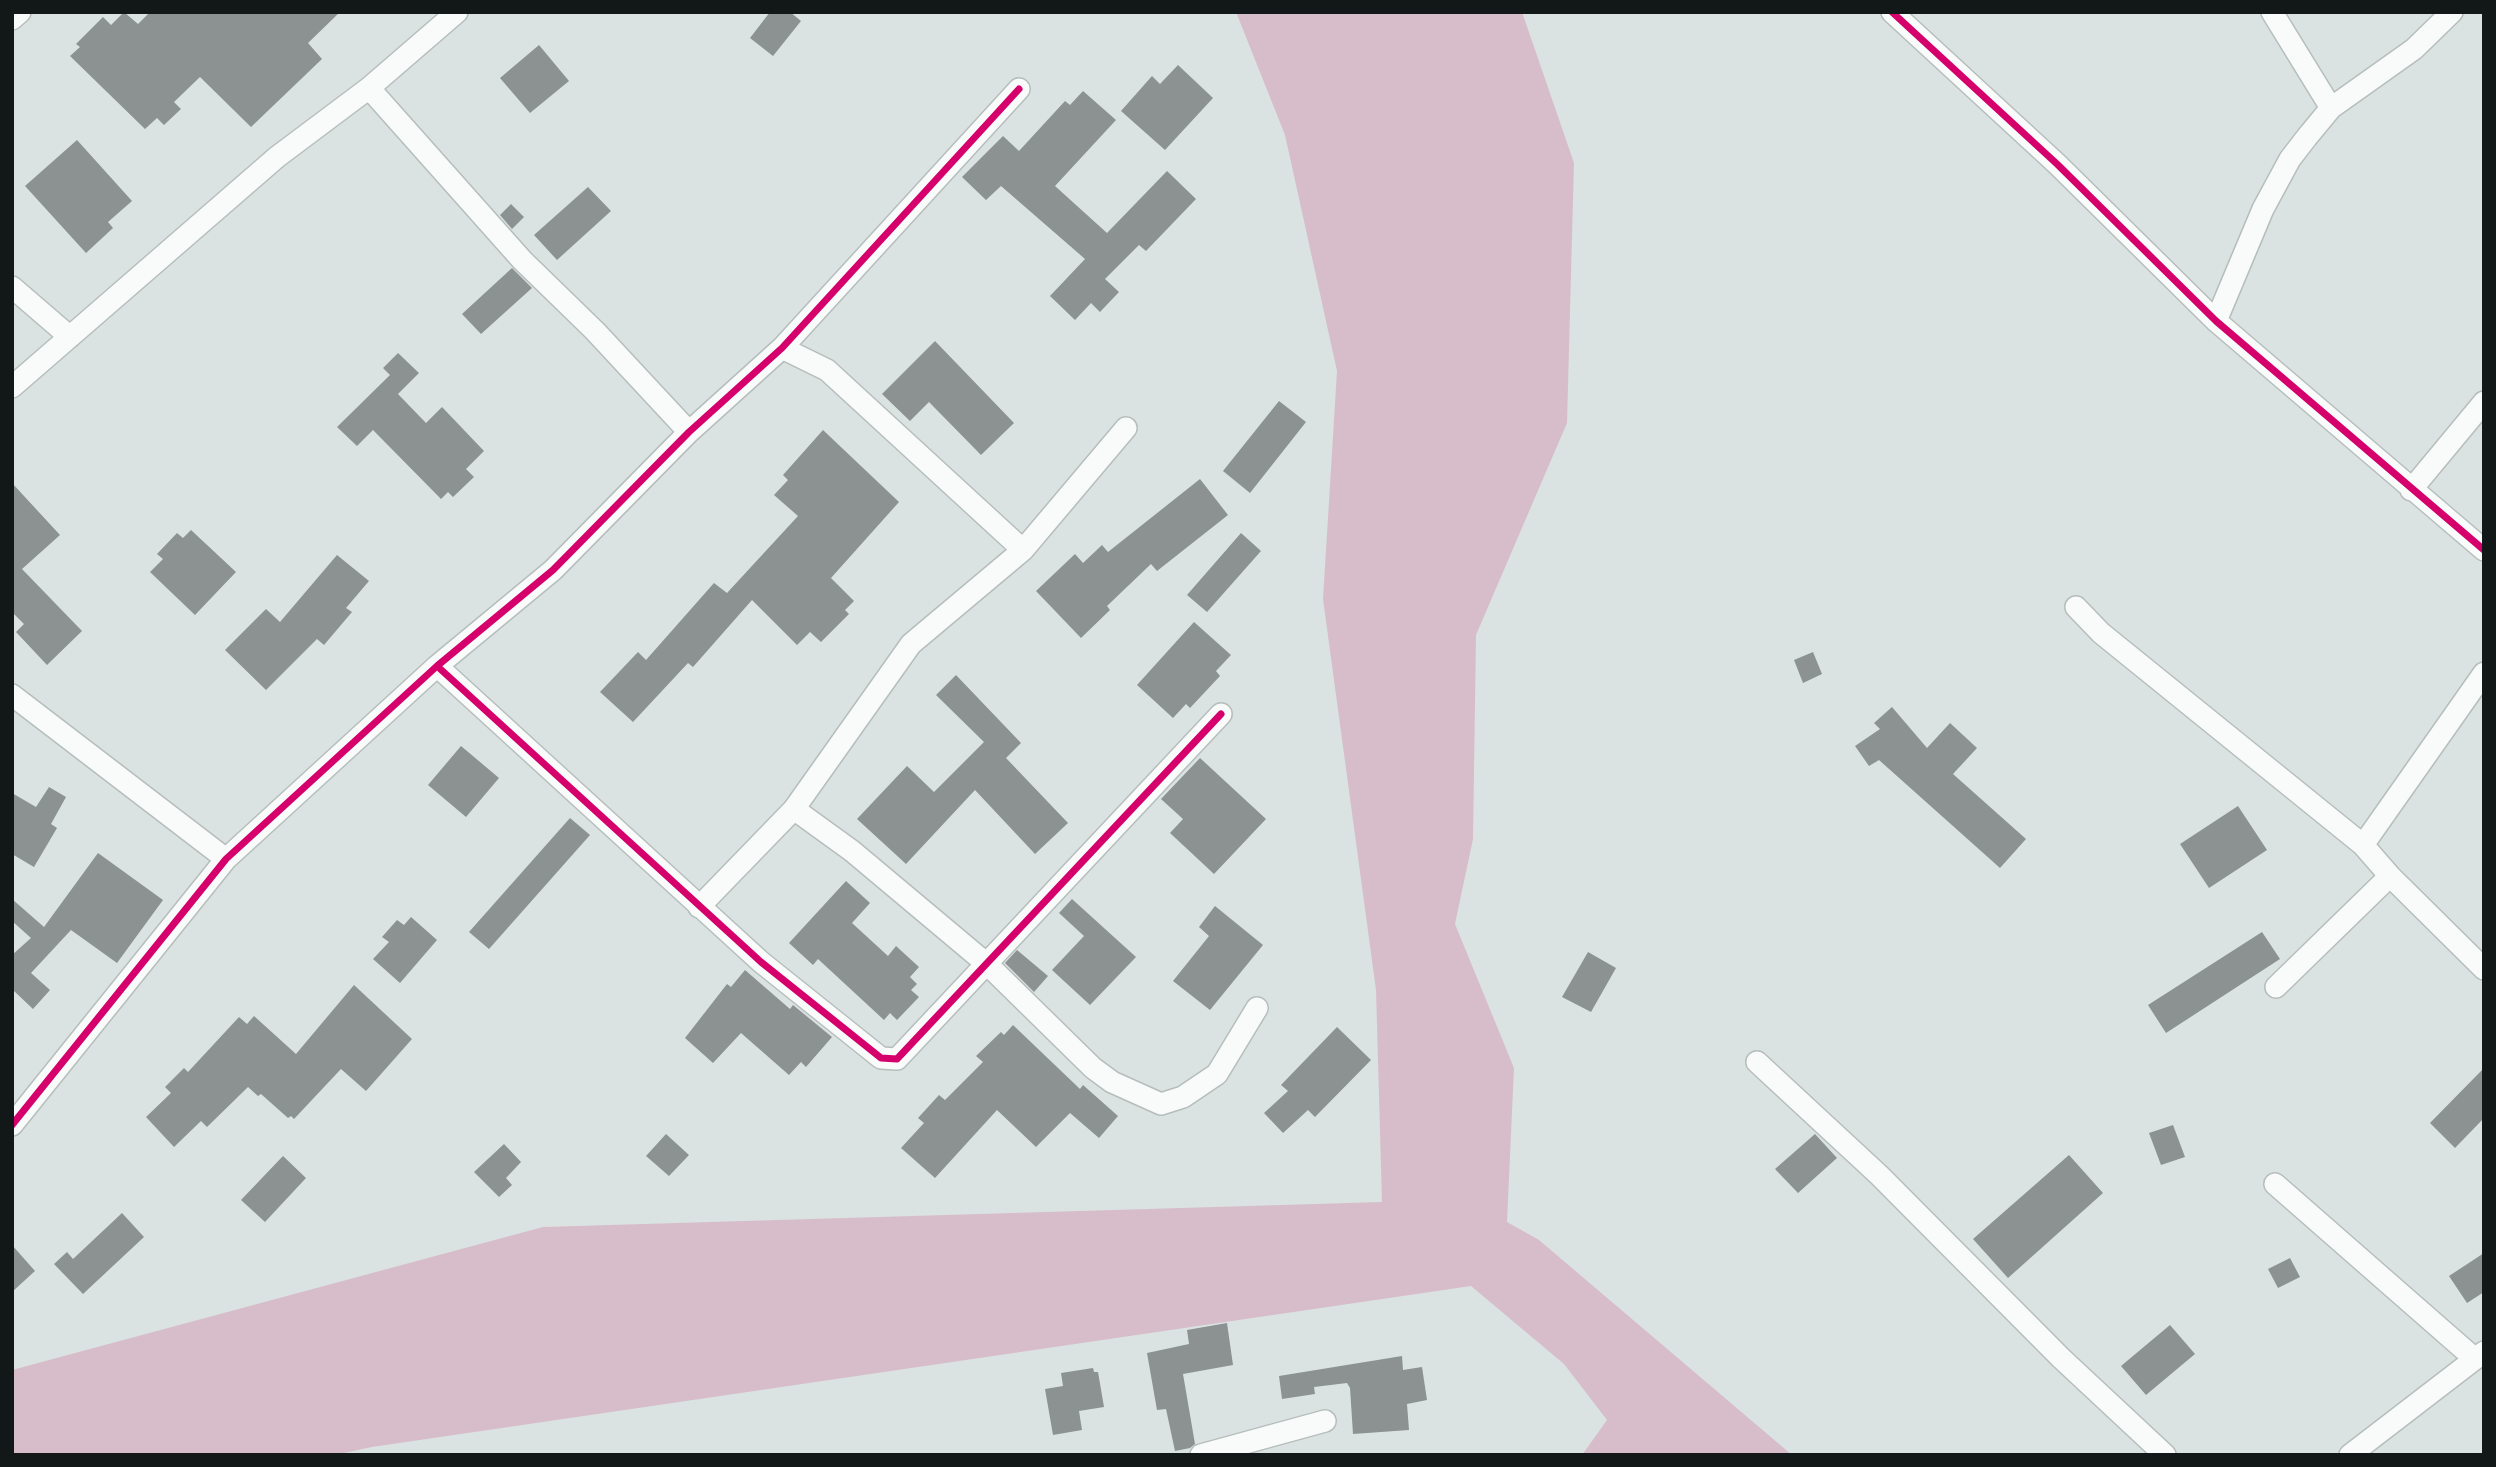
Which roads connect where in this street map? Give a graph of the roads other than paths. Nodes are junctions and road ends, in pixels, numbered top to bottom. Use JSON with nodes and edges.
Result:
{"nodes":[{"id":1,"x":20,"y":12,"type":"edge"},
{"id":2,"x":1892,"y":12,"type":"edge"},
{"id":3,"x":2272,"y":12,"type":"edge"},
{"id":4,"x":2452,"y":12,"type":"edge"},
{"id":5,"x":451,"y":14,"type":"edge"},
{"id":6,"x":12,"y":19,"type":"edge"},
{"id":7,"x":369,"y":88,"type":"junction"},
{"id":8,"x":1019,"y":89,"type":"dead end"},
{"id":9,"x":2331,"y":108,"type":"junction"},
{"id":10,"x":12,"y":286,"type":"edge"},
{"id":11,"x":2216,"y":321,"type":"junction"},
{"id":12,"x":70,"y":337,"type":"junction"},
{"id":13,"x":782,"y":348,"type":"junction"},
{"id":14,"x":12,"y":387,"type":"edge"},
{"id":15,"x":2484,"y":402,"type":"edge"},
{"id":16,"x":1126,"y":428,"type":"dead end"},
{"id":17,"x":689,"y":432,"type":"junction"},
{"id":18,"x":2411,"y":490,"type":"junction"},
{"id":19,"x":1023,"y":550,"type":"junction"},
{"id":20,"x":2484,"y":550,"type":"edge"},
{"id":21,"x":2076,"y":607,"type":"dead end"},
{"id":22,"x":437,"y":666,"type":"junction"},
{"id":23,"x":2484,"y":673,"type":"edge"},
{"id":24,"x":12,"y":695,"type":"edge"},
{"id":25,"x":1221,"y":714,"type":"dead end"},
{"id":26,"x":794,"y":809,"type":"junction"},
{"id":27,"x":2363,"y":845,"type":"junction"},
{"id":28,"x":226,"y":859,"type":"junction"},
{"id":29,"x":2390,"y":876,"type":"junction"},
{"id":30,"x":699,"y":907,"type":"junction"},
{"id":31,"x":988,"y":965,"type":"junction"},
{"id":32,"x":2484,"y":969,"type":"edge"},
{"id":33,"x":2276,"y":987,"type":"dead end"},
{"id":34,"x":1257,"y":1008,"type":"dead end"},
{"id":35,"x":1757,"y":1062,"type":"dead end"},
{"id":36,"x":12,"y":1125,"type":"edge"},
{"id":37,"x":2275,"y":1184,"type":"dead end"},
{"id":38,"x":2479,"y":1356,"type":"edge"},
{"id":39,"x":1325,"y":1421,"type":"dead end"},
{"id":40,"x":1200,"y":1455,"type":"edge"},
{"id":41,"x":2165,"y":1455,"type":"edge"},
{"id":42,"x":2350,"y":1455,"type":"edge"}],
"edges":[{"from":1,"to":6,"type":"street"},
{"from":2,"to":11,"type":"street"},
{"from":3,"to":9,"type":"street"},
{"from":4,"to":9,"type":"street"},
{"from":5,"to":7,"type":"street"},
{"from":7,"to":12,"type":"street"},
{"from":7,"to":17,"type":"street"},
{"from":8,"to":13,"type":"street"},
{"from":9,"to":11,"type":"street"},
{"from":10,"to":12,"type":"street"},
{"from":11,"to":18,"type":"street"},
{"from":12,"to":14,"type":"street"},
{"from":13,"to":17,"type":"street"},
{"from":13,"to":19,"type":"street"},
{"from":15,"to":18,"type":"street"},
{"from":16,"to":19,"type":"street"},
{"from":17,"to":22,"type":"street"},
{"from":18,"to":20,"type":"street"},
{"from":19,"to":26,"type":"street"},
{"from":21,"to":27,"type":"street"},
{"from":22,"to":28,"type":"street"},
{"from":22,"to":30,"type":"street"},
{"from":23,"to":27,"type":"street"},
{"from":24,"to":28,"type":"street"},
{"from":25,"to":31,"type":"street"},
{"from":26,"to":30,"type":"street"},
{"from":26,"to":31,"type":"street"},
{"from":27,"to":29,"type":"street"},
{"from":28,"to":36,"type":"street"},
{"from":29,"to":32,"type":"street"},
{"from":29,"to":33,"type":"street"},
{"from":30,"to":31,"type":"street"},
{"from":31,"to":34,"type":"street"},
{"from":35,"to":41,"type":"street"},
{"from":37,"to":38,"type":"street"},
{"from":38,"to":42,"type":"street"},
{"from":39,"to":40,"type":"street"}]}
